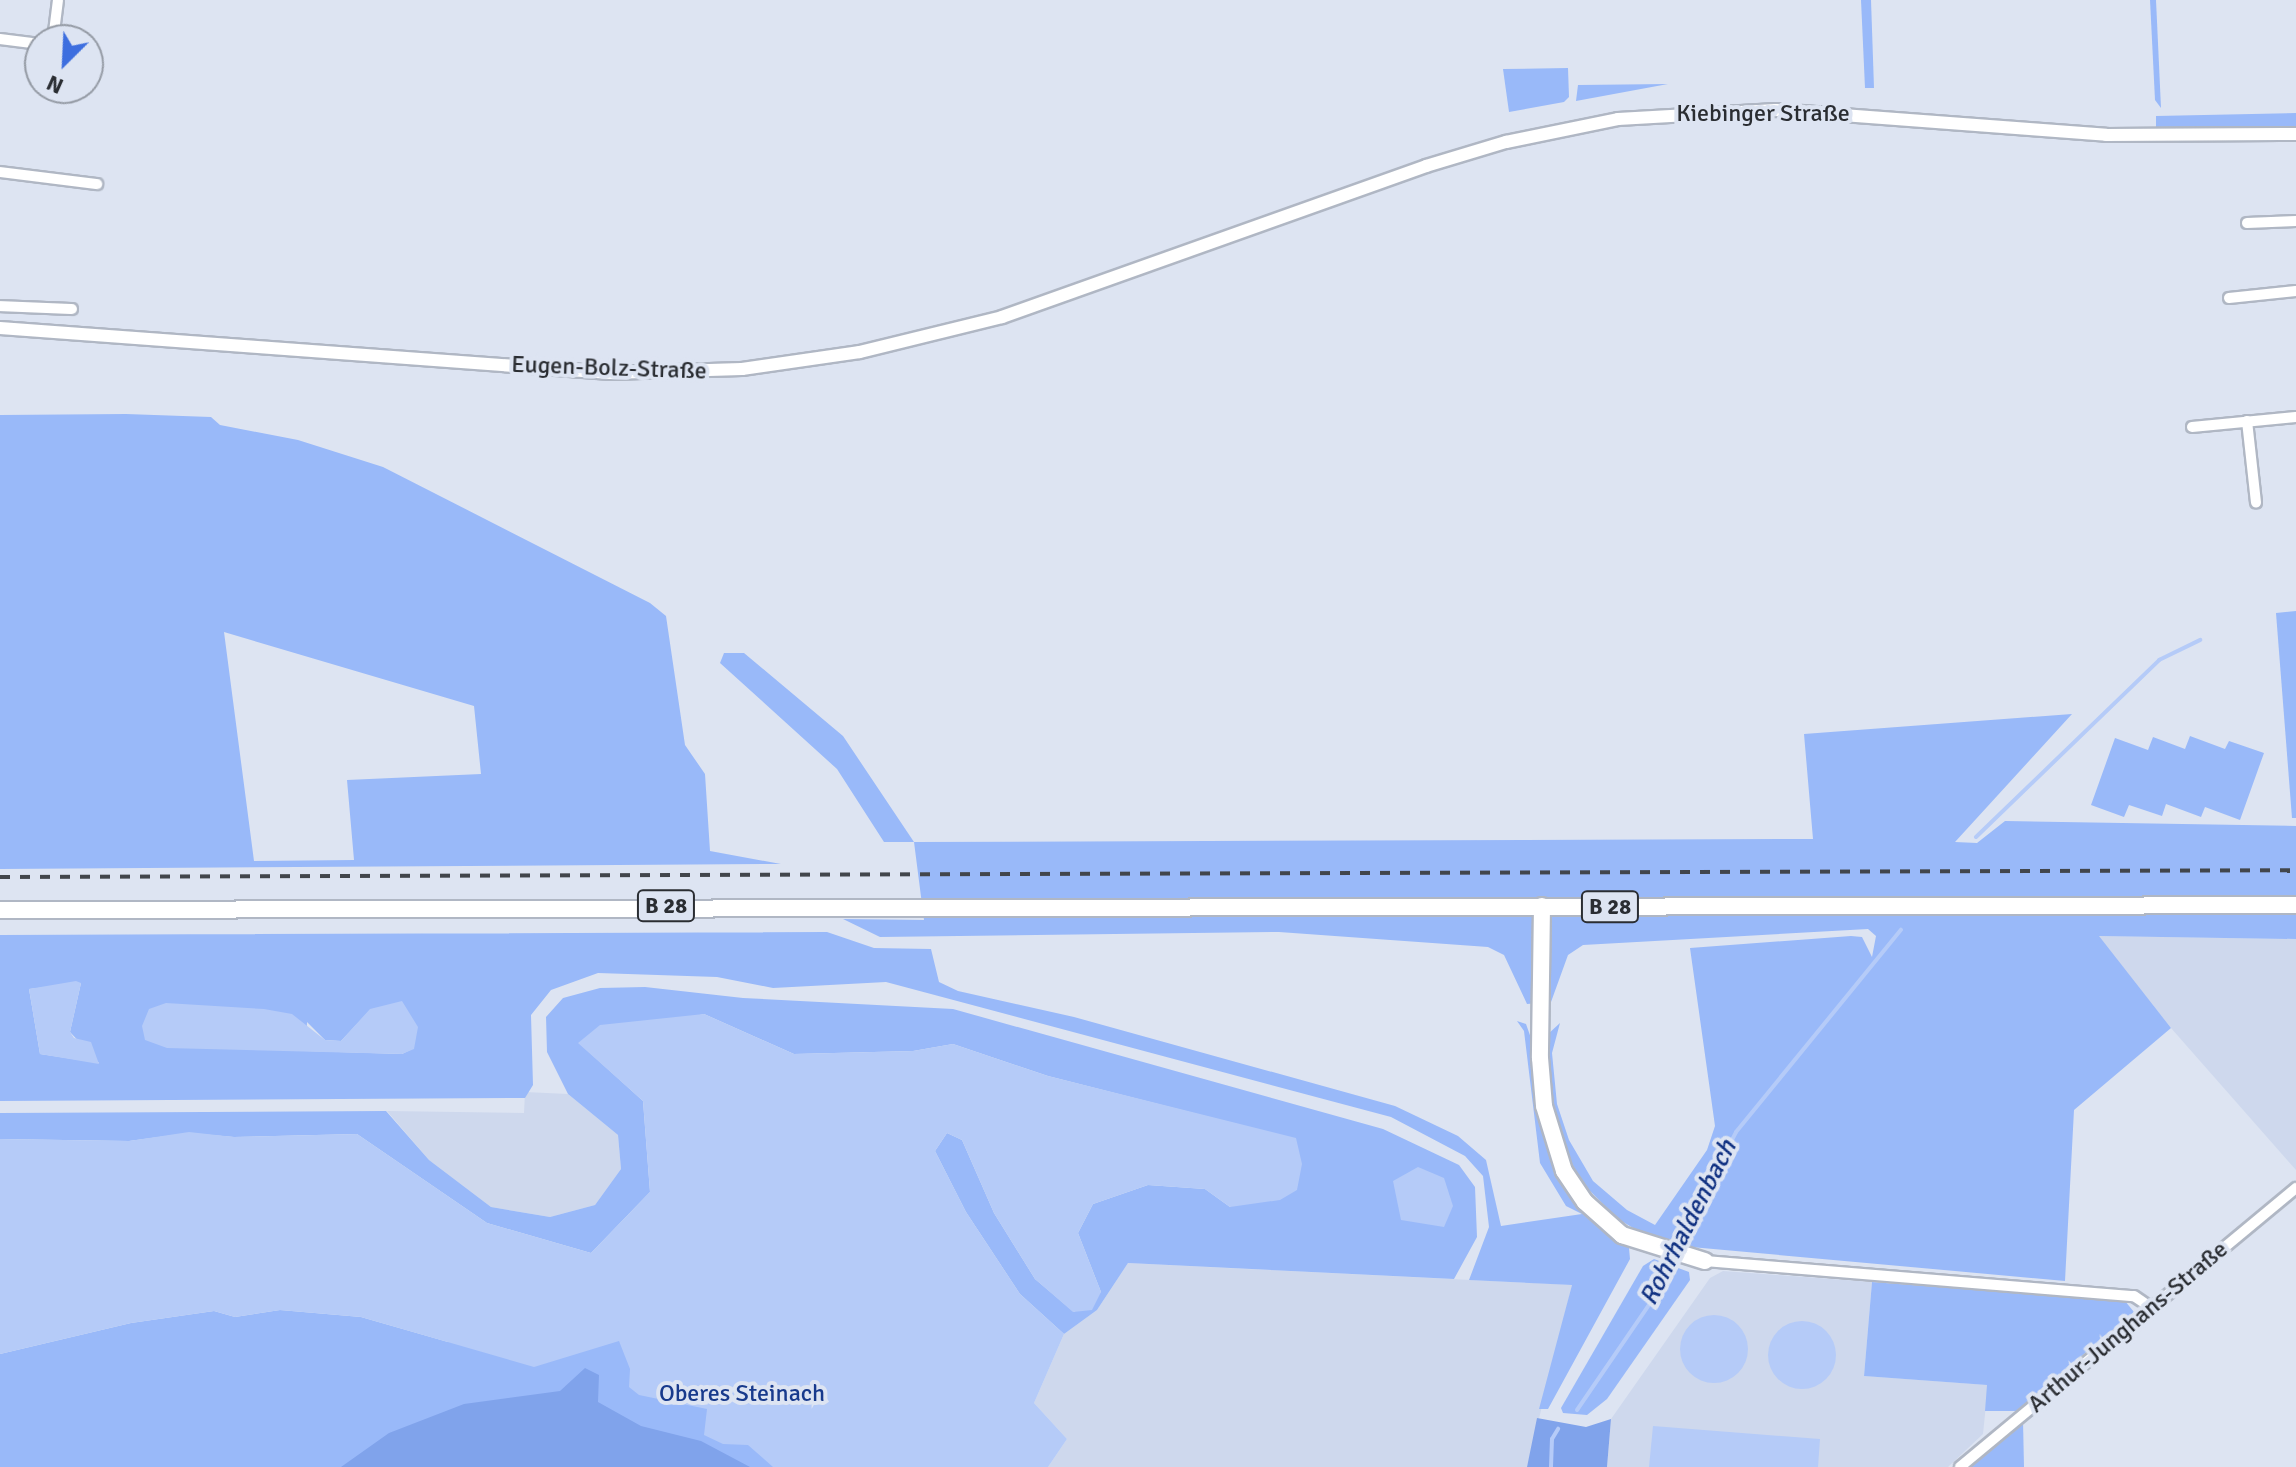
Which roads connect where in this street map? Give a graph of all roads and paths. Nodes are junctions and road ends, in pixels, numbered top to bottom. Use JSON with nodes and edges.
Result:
{"nodes":[{"id":1,"x":58,"y":0,"type":"edge"},
{"id":2,"x":55,"y":24,"type":"edge"},
{"id":3,"x":0,"y":39,"type":"edge"},
{"id":4,"x":24,"y":42,"type":"edge"},
{"id":5,"x":2296,"y":134,"type":"edge"},
{"id":6,"x":0,"y":172,"type":"edge"},
{"id":7,"x":97,"y":184,"type":"dead end"},
{"id":8,"x":2296,"y":221,"type":"edge"},
{"id":9,"x":2247,"y":223,"type":"dead end"},
{"id":10,"x":1246,"y":232,"type":"joint"},
{"id":11,"x":2296,"y":291,"type":"edge"},
{"id":12,"x":2229,"y":298,"type":"dead end"},
{"id":13,"x":0,"y":306,"type":"edge"},
{"id":14,"x":72,"y":309,"type":"dead end"},
{"id":15,"x":0,"y":328,"type":"edge"},
{"id":16,"x":2296,"y":417,"type":"edge"},
{"id":17,"x":2247,"y":421,"type":"junction"},
{"id":18,"x":2192,"y":427,"type":"dead end"},
{"id":19,"x":2256,"y":503,"type":"dead end"},
{"id":20,"x":2296,"y":905,"type":"edge"},
{"id":21,"x":1542,"y":906,"type":"junction"},
{"id":22,"x":0,"y":910,"type":"edge"},
{"id":23,"x":2296,"y":1188,"type":"edge"},
{"id":24,"x":1698,"y":1259,"type":"joint"},
{"id":25,"x":2149,"y":1306,"type":"junction"},
{"id":26,"x":1960,"y":1467,"type":"edge"}],
"edges":[{"from":1,"to":2,"type":"street"},
{"from":3,"to":4,"type":"street"},
{"from":5,"to":10,"type":"street","name":"Kiebinger Straße"},
{"from":6,"to":7,"type":"street"},
{"from":8,"to":9,"type":"street"},
{"from":10,"to":15,"type":"street","name":"Eugen-Bolz-Straße"},
{"from":11,"to":12,"type":"street"},
{"from":13,"to":14,"type":"street"},
{"from":16,"to":17,"type":"street"},
{"from":17,"to":18,"type":"street"},
{"from":17,"to":19,"type":"street"},
{"from":20,"to":21,"type":"main road","number":"B 28"},
{"from":21,"to":22,"type":"main road","number":"B 28"},
{"from":21,"to":24,"type":"main road"},
{"from":23,"to":25,"type":"street","name":"Arthur-Junghans-Straße"},
{"from":24,"to":25,"type":"street"},
{"from":25,"to":26,"type":"street","name":"Arthur-Junghans-Straße"}]}
